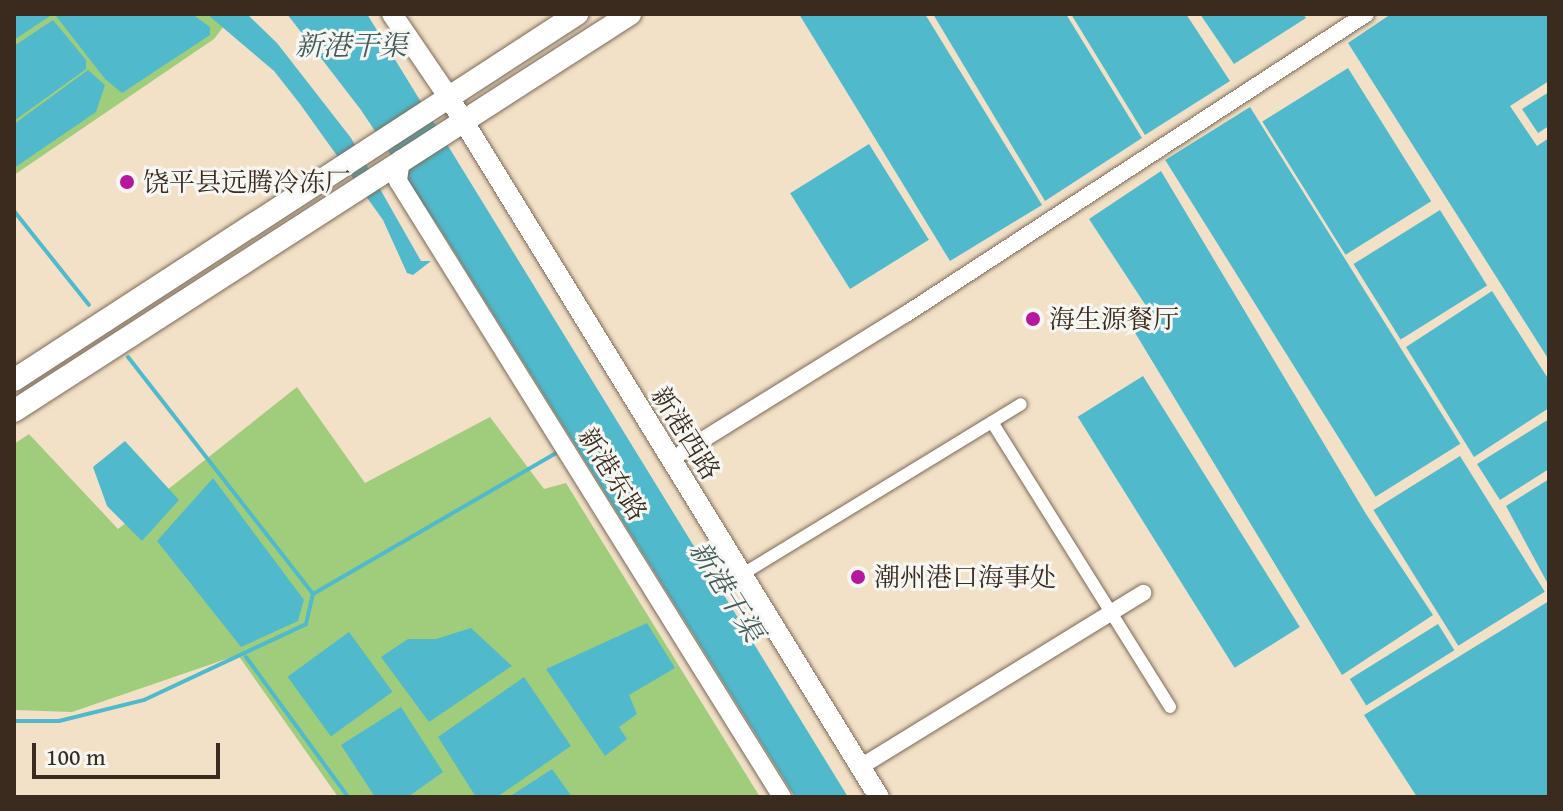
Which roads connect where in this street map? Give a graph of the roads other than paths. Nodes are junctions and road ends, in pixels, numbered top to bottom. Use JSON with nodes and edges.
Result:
{"nodes":[{"id":1,"x":392,"y":14,"type":"edge"},
{"id":2,"x":577,"y":14,"type":"edge"},
{"id":3,"x":630,"y":14,"type":"edge"},
{"id":4,"x":1366,"y":14,"type":"edge"},
{"id":5,"x":438,"y":102,"type":"junction"},
{"id":6,"x":456,"y":124,"type":"junction"},
{"id":7,"x":392,"y":172,"type":"junction"},
{"id":8,"x":80,"y":336,"type":"junction"},
{"id":9,"x":96,"y":358,"type":"junction"},
{"id":10,"x":14,"y":380,"type":"edge"},
{"id":11,"x":1021,"y":404,"type":"dead end"},
{"id":12,"x":14,"y":411,"type":"edge"},
{"id":13,"x":992,"y":422,"type":"junction"},
{"id":14,"x":683,"y":452,"type":"dead end"},
{"id":15,"x":751,"y":569,"type":"dead end"},
{"id":16,"x":1143,"y":593,"type":"dead end"},
{"id":17,"x":1111,"y":612,"type":"junction"},
{"id":18,"x":1170,"y":707,"type":"dead end"},
{"id":19,"x":870,"y":761,"type":"dead end"},
{"id":20,"x":782,"y":797,"type":"edge"},
{"id":21,"x":879,"y":797,"type":"edge"}],
"edges":[{"from":1,"to":5,"type":"main road","name":"新港西路"},
{"from":2,"to":5,"type":"highway"},
{"from":3,"to":6,"type":"highway"},
{"from":4,"to":14,"type":"street"},
{"from":5,"to":6,"type":"main road","name":"新港西路"},
{"from":5,"to":8,"type":"highway"},
{"from":6,"to":7,"type":"highway"},
{"from":6,"to":21,"type":"main road","name":"新港西路"},
{"from":7,"to":9,"type":"highway"},
{"from":7,"to":20,"type":"main road","name":"新港东路"},
{"from":8,"to":9,"type":"highway"},
{"from":8,"to":10,"type":"highway"},
{"from":9,"to":12,"type":"highway"},
{"from":11,"to":13,"type":"street"},
{"from":13,"to":15,"type":"street"},
{"from":13,"to":17,"type":"street"},
{"from":16,"to":17,"type":"street"},
{"from":17,"to":18,"type":"street"},
{"from":17,"to":19,"type":"street"}]}
